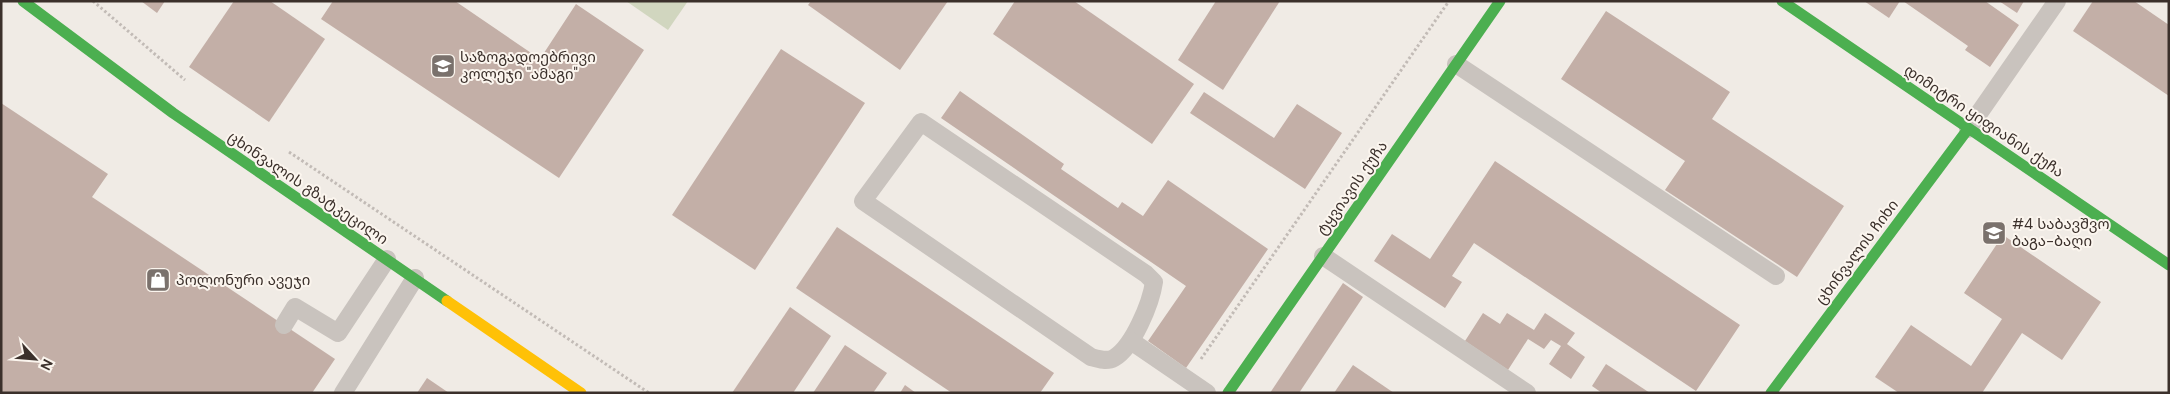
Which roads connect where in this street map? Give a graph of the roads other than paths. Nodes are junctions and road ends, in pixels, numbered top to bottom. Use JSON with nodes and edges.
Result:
{"nodes":[{"id":1,"x":23,"y":1,"type":"edge"},
{"id":2,"x":1500,"y":1,"type":"edge"},
{"id":3,"x":1782,"y":1,"type":"edge"},
{"id":4,"x":2057,"y":1,"type":"edge"},
{"id":5,"x":1456,"y":64,"type":"junction"},
{"id":6,"x":1968,"y":129,"type":"junction"},
{"id":7,"x":1323,"y":256,"type":"junction"},
{"id":8,"x":387,"y":259,"type":"junction"},
{"id":9,"x":2169,"y":265,"type":"edge"},
{"id":10,"x":1776,"y":276,"type":"dead end"},
{"id":11,"x":415,"y":278,"type":"junction"},
{"id":12,"x":284,"y":325,"type":"dead end"},
{"id":13,"x":1131,"y":341,"type":"junction"},
{"id":14,"x":343,"y":393,"type":"edge"},
{"id":15,"x":581,"y":393,"type":"edge"},
{"id":16,"x":1207,"y":393,"type":"edge"},
{"id":17,"x":1228,"y":393,"type":"edge"},
{"id":18,"x":1527,"y":393,"type":"edge"},
{"id":19,"x":1771,"y":393,"type":"edge"}],
"edges":[{"from":1,"to":8,"type":"street","name":"ცხინვალის გზატკეცილი"},
{"from":2,"to":5,"type":"street","name":"ტყვიავის ქუჩა"},
{"from":3,"to":6,"type":"street","name":"დიმიტრი ყიფიანის ქუჩა"},
{"from":4,"to":6,"type":"lane"},
{"from":5,"to":7,"type":"street","name":"ტყვიავის ქუჩა"},
{"from":5,"to":10,"type":"lane"},
{"from":6,"to":9,"type":"street","name":"დიმიტრი ყიფიანის ქუჩა"},
{"from":6,"to":19,"type":"street","name":"ცხინვალის ჩიხი"},
{"from":7,"to":17,"type":"street","name":"ტყვიავის ქუჩა"},
{"from":7,"to":18,"type":"lane"},
{"from":8,"to":11,"type":"street","name":"ცხინვალის გზატკეცილი"},
{"from":8,"to":12,"type":"lane"},
{"from":11,"to":14,"type":"lane"},
{"from":11,"to":15,"type":"street","name":"ცხინვალის გზატკეცილი"},
{"from":13,"to":13,"type":"lane"},
{"from":13,"to":16,"type":"lane"}]}
